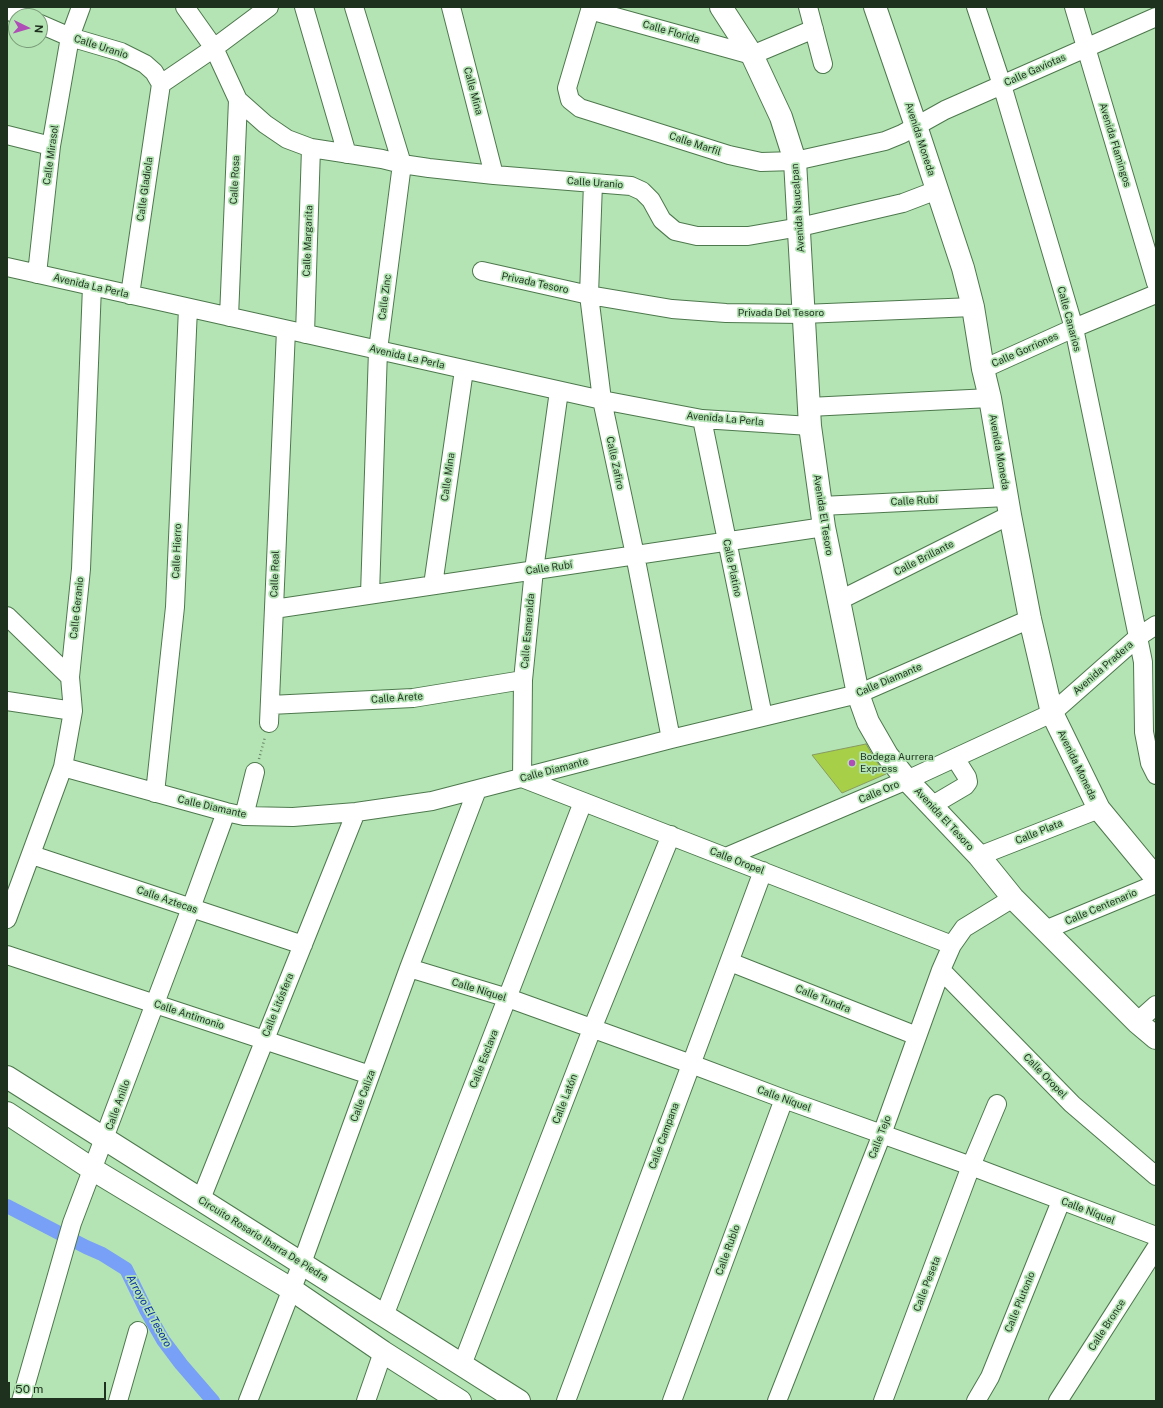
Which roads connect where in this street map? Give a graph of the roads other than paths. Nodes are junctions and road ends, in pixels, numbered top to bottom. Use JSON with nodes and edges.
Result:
{"nodes":[{"id":1,"x":81,"y":7,"type":"edge"},
{"id":2,"x":185,"y":7,"type":"edge"},
{"id":3,"x":269,"y":7,"type":"edge"},
{"id":4,"x":304,"y":7,"type":"edge"},
{"id":5,"x":354,"y":7,"type":"edge"},
{"id":6,"x":451,"y":7,"type":"edge"},
{"id":7,"x":721,"y":7,"type":"edge"},
{"id":8,"x":808,"y":7,"type":"edge"},
{"id":9,"x":875,"y":7,"type":"edge"},
{"id":10,"x":976,"y":7,"type":"edge"},
{"id":11,"x":1074,"y":7,"type":"edge"},
{"id":12,"x":590,"y":8,"type":"edge"},
{"id":13,"x":1156,"y":17,"type":"edge"},
{"id":14,"x":48,"y":27,"type":"edge"},
{"id":15,"x":814,"y":29,"type":"junction"},
{"id":16,"x":70,"y":37,"type":"junction"},
{"id":17,"x":214,"y":48,"type":"junction"},
{"id":18,"x":1086,"y":48,"type":"junction"},
{"id":19,"x":752,"y":55,"type":"junction"},
{"id":20,"x":823,"y":64,"type":"dead end"},
{"id":21,"x":161,"y":84,"type":"junction"},
{"id":22,"x":1002,"y":85,"type":"junction"},
{"id":23,"x":238,"y":100,"type":"junction"},
{"id":24,"x":916,"y":126,"type":"junction"},
{"id":25,"x":7,"y":135,"type":"edge"},
{"id":26,"x":51,"y":146,"type":"junction"},
{"id":27,"x":311,"y":148,"type":"junction"},
{"id":28,"x":347,"y":154,"type":"junction"},
{"id":29,"x":795,"y":161,"type":"junction"},
{"id":30,"x":402,"y":164,"type":"junction"},
{"id":31,"x":494,"y":175,"type":"junction"},
{"id":32,"x":593,"y":184,"type":"junction"},
{"id":33,"x":937,"y":190,"type":"junction"},
{"id":34,"x":800,"y":228,"type":"junction"},
{"id":35,"x":7,"y":267,"type":"edge"},
{"id":36,"x":482,"y":271,"type":"dead end"},
{"id":37,"x":37,"y":274,"type":"junction"},
{"id":38,"x":1156,"y":283,"type":"edge"},
{"id":39,"x":92,"y":286,"type":"junction"},
{"id":40,"x":1156,"y":294,"type":"edge"},
{"id":41,"x":130,"y":295,"type":"junction"},
{"id":42,"x":589,"y":295,"type":"junction"},
{"id":43,"x":973,"y":307,"type":"junction"},
{"id":44,"x":188,"y":308,"type":"junction"},
{"id":45,"x":803,"y":314,"type":"junction"},
{"id":46,"x":228,"y":317,"type":"junction"},
{"id":47,"x":1074,"y":328,"type":"junction"},
{"id":48,"x":286,"y":330,"type":"junction"},
{"id":49,"x":306,"y":334,"type":"junction"},
{"id":50,"x":378,"y":350,"type":"junction"},
{"id":51,"x":983,"y":369,"type":"junction"},
{"id":52,"x":464,"y":370,"type":"junction"},
{"id":53,"x":559,"y":391,"type":"junction"},
{"id":54,"x":990,"y":398,"type":"junction"},
{"id":55,"x":602,"y":400,"type":"junction"},
{"id":56,"x":810,"y":416,"type":"junction"},
{"id":57,"x":702,"y":419,"type":"junction"},
{"id":58,"x":821,"y":506,"type":"junction"},
{"id":59,"x":1008,"y":506,"type":"junction"},
{"id":60,"x":824,"y":527,"type":"junction"},
{"id":61,"x":727,"y":541,"type":"junction"},
{"id":62,"x":635,"y":555,"type":"junction"},
{"id":63,"x":534,"y":570,"type":"junction"},
{"id":64,"x":433,"y":585,"type":"junction"},
{"id":65,"x":370,"y":594,"type":"junction"},
{"id":66,"x":838,"y":601,"type":"junction"},
{"id":67,"x":274,"y":608,"type":"junction"},
{"id":68,"x":7,"y":616,"type":"edge"},
{"id":69,"x":1030,"y":619,"type":"junction"},
{"id":70,"x":1156,"y":625,"type":"edge"},
{"id":71,"x":1138,"y":637,"type":"junction"},
{"id":72,"x":70,"y":677,"type":"junction"},
{"id":73,"x":523,"y":680,"type":"junction"},
{"id":74,"x":858,"y":694,"type":"junction"},
{"id":75,"x":7,"y":701,"type":"edge"},
{"id":76,"x":72,"y":711,"type":"junction"},
{"id":77,"x":1052,"y":713,"type":"junction"},
{"id":78,"x":269,"y":714,"type":"joint"},
{"id":79,"x":763,"y":716,"type":"junction"},
{"id":80,"x":671,"y":739,"type":"junction"},
{"id":81,"x":955,"y":758,"type":"junction"},
{"id":82,"x":64,"y":767,"type":"junction"},
{"id":83,"x":256,"y":772,"type":"road end"},
{"id":84,"x":1156,"y":775,"type":"edge"},
{"id":85,"x":522,"y":778,"type":"junction"},
{"id":86,"x":908,"y":780,"type":"junction"},
{"id":87,"x":477,"y":790,"type":"junction"},
{"id":88,"x":155,"y":793,"type":"junction"},
{"id":89,"x":583,"y":802,"type":"junction"},
{"id":90,"x":931,"y":806,"type":"junction"},
{"id":91,"x":1099,"y":809,"type":"junction"},
{"id":92,"x":226,"y":812,"type":"junction"},
{"id":93,"x":356,"y":812,"type":"junction"},
{"id":94,"x":244,"y":816,"type":"junction"},
{"id":95,"x":671,"y":836,"type":"junction"},
{"id":96,"x":32,"y":854,"type":"junction"},
{"id":97,"x":979,"y":856,"type":"junction"},
{"id":98,"x":726,"y":857,"type":"junction"},
{"id":99,"x":763,"y":871,"type":"junction"},
{"id":100,"x":1156,"y":878,"type":"edge"},
{"id":101,"x":1156,"y":884,"type":"edge"},
{"id":102,"x":1013,"y":898,"type":"junction"},
{"id":103,"x":191,"y":908,"type":"junction"},
{"id":104,"x":7,"y":919,"type":"edge"},
{"id":105,"x":1045,"y":930,"type":"junction"},
{"id":106,"x":303,"y":945,"type":"junction"},
{"id":107,"x":952,"y":945,"type":"junction"},
{"id":108,"x":7,"y":955,"type":"edge"},
{"id":109,"x":730,"y":962,"type":"junction"},
{"id":110,"x":409,"y":968,"type":"junction"},
{"id":111,"x":941,"y":970,"type":"junction"},
{"id":112,"x":508,"y":998,"type":"junction"},
{"id":113,"x":155,"y":1004,"type":"junction"},
{"id":114,"x":1156,"y":1005,"type":"edge"},
{"id":115,"x":1137,"y":1022,"type":"junction"},
{"id":116,"x":592,"y":1029,"type":"junction"},
{"id":117,"x":917,"y":1036,"type":"junction"},
{"id":118,"x":1156,"y":1038,"type":"edge"},
{"id":119,"x":264,"y":1040,"type":"junction"},
{"id":120,"x":691,"y":1064,"type":"junction"},
{"id":121,"x":370,"y":1075,"type":"junction"},
{"id":122,"x":7,"y":1077,"type":"edge"},
{"id":123,"x":784,"y":1099,"type":"junction"},
{"id":124,"x":997,"y":1104,"type":"dead end"},
{"id":125,"x":7,"y":1112,"type":"edge"},
{"id":126,"x":882,"y":1134,"type":"junction"},
{"id":127,"x":105,"y":1138,"type":"junction"},
{"id":128,"x":971,"y":1166,"type":"junction"},
{"id":129,"x":92,"y":1170,"type":"junction"},
{"id":130,"x":1156,"y":1176,"type":"edge"},
{"id":131,"x":201,"y":1199,"type":"junction"},
{"id":132,"x":1061,"y":1201,"type":"junction"},
{"id":133,"x":1156,"y":1236,"type":"edge"},
{"id":134,"x":1156,"y":1248,"type":"edge"},
{"id":135,"x":302,"y":1263,"type":"junction"},
{"id":136,"x":292,"y":1289,"type":"junction"},
{"id":137,"x":384,"y":1316,"type":"junction"},
{"id":138,"x":138,"y":1332,"type":"dead end"},
{"id":139,"x":383,"y":1352,"type":"junction"},
{"id":140,"x":462,"y":1364,"type":"junction"},
{"id":141,"x":249,"y":1400,"type":"edge"},
{"id":142,"x":456,"y":1400,"type":"edge"},
{"id":143,"x":21,"y":1401,"type":"edge"},
{"id":144,"x":118,"y":1401,"type":"edge"},
{"id":145,"x":366,"y":1401,"type":"edge"},
{"id":146,"x":519,"y":1401,"type":"edge"},
{"id":147,"x":566,"y":1401,"type":"edge"},
{"id":148,"x":672,"y":1401,"type":"edge"},
{"id":149,"x":777,"y":1401,"type":"edge"},
{"id":150,"x":883,"y":1401,"type":"edge"},
{"id":151,"x":976,"y":1401,"type":"edge"},
{"id":152,"x":1058,"y":1401,"type":"edge"}],
"edges":[{"from":1,"to":16,"type":"street","name":"Calle Mirasol"},
{"from":2,"to":17,"type":"street","name":"Calle Rosa"},
{"from":3,"to":17,"type":"street"},
{"from":4,"to":28,"type":"street"},
{"from":5,"to":30,"type":"street","name":"Calle Zinc"},
{"from":6,"to":31,"type":"street","name":"Calle Mina"},
{"from":7,"to":19,"type":"main road","name":"Avenida Naucalpan"},
{"from":8,"to":15,"type":"street"},
{"from":9,"to":24,"type":"main road","name":"Avenida Moneda"},
{"from":10,"to":22,"type":"street","name":"Calle Canarios"},
{"from":11,"to":18,"type":"street","name":"Avenida Flamingos"},
{"from":12,"to":19,"type":"street","name":"Calle Florida"},
{"from":12,"to":29,"type":"street","name":"Calle Marfil"},
{"from":13,"to":18,"type":"street","name":"Calle Gaviotas"},
{"from":14,"to":16,"type":"street","name":"Calle Uranio"},
{"from":15,"to":19,"type":"street"},
{"from":15,"to":20,"type":"street"},
{"from":16,"to":21,"type":"street","name":"Calle Uranio"},
{"from":16,"to":26,"type":"street","name":"Calle Mirasol"},
{"from":17,"to":21,"type":"street"},
{"from":17,"to":23,"type":"street","name":"Calle Rosa"},
{"from":18,"to":22,"type":"street","name":"Calle Gaviotas"},
{"from":18,"to":38,"type":"street","name":"Avenida Flamingos"},
{"from":19,"to":29,"type":"main road","name":"Avenida Naucalpan"},
{"from":21,"to":41,"type":"street","name":"Calle Gladiola"},
{"from":22,"to":24,"type":"street","name":"Calle Gaviotas"},
{"from":22,"to":47,"type":"street","name":"Calle Canarios"},
{"from":23,"to":27,"type":"street","name":"Calle Uranio"},
{"from":23,"to":46,"type":"street","name":"Calle Rosa"},
{"from":24,"to":29,"type":"street","name":"Calle Marfil"},
{"from":24,"to":33,"type":"main road","name":"Avenida Moneda"},
{"from":25,"to":26,"type":"street"},
{"from":26,"to":37,"type":"street","name":"Calle Mirasol"},
{"from":27,"to":28,"type":"street","name":"Calle Uranio"},
{"from":27,"to":49,"type":"street","name":"Calle Margarita"},
{"from":28,"to":30,"type":"street","name":"Calle Uranio"},
{"from":29,"to":34,"type":"main road","name":"Avenida Naucalpan"},
{"from":30,"to":31,"type":"street","name":"Calle Uranio"},
{"from":30,"to":50,"type":"street","name":"Calle Zinc"},
{"from":31,"to":32,"type":"street","name":"Calle Uranio"},
{"from":32,"to":34,"type":"street","name":"Calle Uranio"},
{"from":32,"to":42,"type":"street","name":"Calle Zafiro"},
{"from":33,"to":34,"type":"street","name":"Calle Uranio"},
{"from":33,"to":43,"type":"main road","name":"Avenida Moneda"},
{"from":34,"to":45,"type":"main road","name":"Avenida Naucalpan"},
{"from":35,"to":37,"type":"street","name":"Avenida La Perla"},
{"from":36,"to":42,"type":"street","name":"Privada Tesoro"},
{"from":37,"to":39,"type":"street","name":"Avenida La Perla"},
{"from":39,"to":41,"type":"street","name":"Avenida La Perla"},
{"from":39,"to":72,"type":"street","name":"Calle Geranio"},
{"from":40,"to":47,"type":"street","name":"Calle Gorriones"},
{"from":41,"to":44,"type":"street","name":"Avenida La Perla"},
{"from":42,"to":45,"type":"street","name":"Privada Del Tesoro"},
{"from":42,"to":55,"type":"street","name":"Calle Zafiro"},
{"from":43,"to":45,"type":"street","name":"Privada Del Tesoro"},
{"from":43,"to":51,"type":"main road","name":"Avenida Moneda"},
{"from":44,"to":46,"type":"street","name":"Avenida La Perla"},
{"from":44,"to":88,"type":"street","name":"Calle Hierro"},
{"from":45,"to":56,"type":"main road","name":"Avenida Naucalpan"},
{"from":46,"to":48,"type":"street","name":"Avenida La Perla"},
{"from":47,"to":51,"type":"street","name":"Calle Gorriones"},
{"from":47,"to":71,"type":"street","name":"Calle Canarios"},
{"from":48,"to":49,"type":"street","name":"Avenida La Perla"},
{"from":48,"to":67,"type":"street","name":"Calle Real"},
{"from":49,"to":50,"type":"street","name":"Avenida La Perla"},
{"from":50,"to":52,"type":"street","name":"Avenida La Perla"},
{"from":50,"to":65,"type":"street","name":"Calle Zinc"},
{"from":51,"to":54,"type":"main road","name":"Avenida Moneda"},
{"from":52,"to":53,"type":"street","name":"Avenida La Perla"},
{"from":52,"to":64,"type":"street","name":"Calle Mina"},
{"from":53,"to":55,"type":"street","name":"Avenida La Perla"},
{"from":53,"to":63,"type":"street","name":"Calle Esmeralda"},
{"from":54,"to":56,"type":"street"},
{"from":54,"to":59,"type":"main road","name":"Avenida Moneda"},
{"from":55,"to":57,"type":"street","name":"Avenida La Perla"},
{"from":55,"to":62,"type":"street","name":"Calle Zafiro"},
{"from":56,"to":57,"type":"street","name":"Avenida La Perla"},
{"from":56,"to":58,"type":"main road","name":"Avenida El Tesoro"},
{"from":57,"to":61,"type":"street","name":"Calle Platino"},
{"from":58,"to":59,"type":"street","name":"Calle Rubí"},
{"from":58,"to":60,"type":"main road","name":"Avenida El Tesoro"},
{"from":59,"to":66,"type":"street","name":"Calle Brillante"},
{"from":59,"to":69,"type":"main road","name":"Avenida Moneda"},
{"from":60,"to":61,"type":"street","name":"Calle Rubí"},
{"from":60,"to":66,"type":"main road","name":"Avenida El Tesoro"},
{"from":61,"to":62,"type":"street","name":"Calle Rubí"},
{"from":61,"to":79,"type":"street","name":"Calle Platino"},
{"from":62,"to":63,"type":"street","name":"Calle Rubí"},
{"from":62,"to":80,"type":"street","name":"Calle Zafiro"},
{"from":63,"to":64,"type":"street","name":"Calle Rubí"},
{"from":63,"to":73,"type":"street","name":"Calle Esmeralda"},
{"from":64,"to":65,"type":"street","name":"Calle Rubí"},
{"from":65,"to":67,"type":"street","name":"Calle Rubí"},
{"from":66,"to":74,"type":"main road","name":"Avenida El Tesoro"},
{"from":67,"to":78,"type":"street","name":"Calle Real"},
{"from":68,"to":72,"type":"street"},
{"from":69,"to":74,"type":"street","name":"Calle Diamante"},
{"from":69,"to":77,"type":"main road","name":"Avenida Moneda"},
{"from":70,"to":71,"type":"street","name":"Avenida Pradera"},
{"from":71,"to":77,"type":"street","name":"Avenida Pradera"},
{"from":71,"to":84,"type":"street","name":"Calle Canarios"},
{"from":72,"to":76,"type":"street","name":"Calle Geranio"},
{"from":73,"to":78,"type":"street","name":"Calle Arete"},
{"from":73,"to":85,"type":"street","name":"Calle Esmeralda"},
{"from":74,"to":79,"type":"street","name":"Calle Diamante"},
{"from":74,"to":86,"type":"main road","name":"Avenida El Tesoro"},
{"from":75,"to":76,"type":"street"},
{"from":76,"to":82,"type":"street","name":"Calle Geranio"},
{"from":77,"to":81,"type":"street","name":"Calle Oro"},
{"from":77,"to":91,"type":"main road","name":"Avenida Moneda"},
{"from":79,"to":80,"type":"street","name":"Calle Diamante"},
{"from":80,"to":85,"type":"street","name":"Calle Diamante"},
{"from":81,"to":86,"type":"street","name":"Calle Oro"},
{"from":81,"to":90,"type":"street"},
{"from":82,"to":88,"type":"street","name":"Calle Diamante"},
{"from":82,"to":96,"type":"street","name":"Calle Geranio"},
{"from":83,"to":94,"type":"street"},
{"from":85,"to":87,"type":"street","name":"Calle Diamante"},
{"from":85,"to":89,"type":"street","name":"Calle Oropel"},
{"from":86,"to":90,"type":"main road","name":"Avenida El Tesoro"},
{"from":86,"to":98,"type":"street","name":"Calle Oro"},
{"from":87,"to":93,"type":"street","name":"Calle Diamante"},
{"from":87,"to":110,"type":"street","name":"Calle Caliza"},
{"from":88,"to":92,"type":"street","name":"Calle Diamante"},
{"from":89,"to":95,"type":"street","name":"Calle Oropel"},
{"from":89,"to":112,"type":"street","name":"Calle Esclava"},
{"from":90,"to":97,"type":"main road","name":"Avenida El Tesoro"},
{"from":91,"to":97,"type":"street","name":"Calle Plata"},
{"from":91,"to":100,"type":"main road","name":"Avenida Moneda"},
{"from":92,"to":94,"type":"street","name":"Calle Diamante"},
{"from":92,"to":103,"type":"street","name":"Calle Anillo"},
{"from":93,"to":94,"type":"street","name":"Calle Diamante"},
{"from":93,"to":106,"type":"street","name":"Calle Litósfera"},
{"from":95,"to":98,"type":"street","name":"Calle Oropel"},
{"from":95,"to":116,"type":"street","name":"Calle Latón"},
{"from":96,"to":103,"type":"street","name":"Calle Aztecas"},
{"from":96,"to":104,"type":"street","name":"Calle Geranio"},
{"from":97,"to":102,"type":"main road","name":"Avenida El Tesoro"},
{"from":98,"to":99,"type":"street","name":"Calle Oropel"},
{"from":99,"to":107,"type":"street","name":"Calle Oropel"},
{"from":99,"to":109,"type":"street","name":"Calle Campana"},
{"from":101,"to":105,"type":"street","name":"Calle Centenario"},
{"from":102,"to":105,"type":"main road","name":"Avenida El Tesoro"},
{"from":102,"to":107,"type":"street","name":"Calle Tejo"},
{"from":103,"to":106,"type":"street","name":"Calle Aztecas"},
{"from":103,"to":113,"type":"street","name":"Calle Anillo"},
{"from":105,"to":115,"type":"main road","name":"Avenida El Tesoro"},
{"from":106,"to":119,"type":"street","name":"Calle Litósfera"},
{"from":107,"to":111,"type":"street","name":"Calle Tejo"},
{"from":108,"to":113,"type":"street","name":"Calle Antimonio"},
{"from":109,"to":117,"type":"street","name":"Calle Tundra"},
{"from":109,"to":120,"type":"street","name":"Calle Campana"},
{"from":110,"to":112,"type":"street","name":"Calle Níquel"},
{"from":110,"to":121,"type":"street","name":"Calle Caliza"},
{"from":111,"to":117,"type":"street","name":"Calle Tejo"},
{"from":111,"to":130,"type":"street","name":"Calle Oropel"},
{"from":112,"to":116,"type":"street","name":"Calle Níquel"},
{"from":112,"to":137,"type":"street","name":"Calle Esclava"},
{"from":113,"to":119,"type":"street","name":"Calle Antimonio"},
{"from":113,"to":127,"type":"street","name":"Calle Anillo"},
{"from":114,"to":115,"type":"street"},
{"from":115,"to":118,"type":"main road","name":"Avenida El Tesoro"},
{"from":116,"to":120,"type":"street","name":"Calle Níquel"},
{"from":116,"to":140,"type":"street","name":"Calle Latón"},
{"from":117,"to":126,"type":"street","name":"Calle Tejo"},
{"from":119,"to":121,"type":"street","name":"Calle Antimonio"},
{"from":119,"to":131,"type":"street","name":"Calle Litósfera"},
{"from":120,"to":123,"type":"street","name":"Calle Níquel"},
{"from":120,"to":147,"type":"street","name":"Calle Campana"},
{"from":121,"to":135,"type":"street","name":"Calle Caliza"},
{"from":122,"to":127,"type":"main road","name":"Circuito Rosario Ibarra De Piedra"},
{"from":123,"to":126,"type":"street","name":"Calle Níquel"},
{"from":123,"to":148,"type":"street","name":"Calle Rublo"},
{"from":124,"to":128,"type":"street","name":"Calle Peseta"},
{"from":125,"to":129,"type":"main road"},
{"from":126,"to":128,"type":"street","name":"Calle Níquel"},
{"from":126,"to":149,"type":"street","name":"Calle Tejo"},
{"from":127,"to":129,"type":"street","name":"Calle Anillo"},
{"from":127,"to":131,"type":"main road","name":"Circuito Rosario Ibarra De Piedra"},
{"from":128,"to":132,"type":"street","name":"Calle Níquel"},
{"from":128,"to":150,"type":"street","name":"Calle Peseta"},
{"from":129,"to":136,"type":"main road"},
{"from":129,"to":143,"type":"street","name":"Calle Anillo"},
{"from":131,"to":135,"type":"main road","name":"Circuito Rosario Ibarra De Piedra"},
{"from":132,"to":133,"type":"street","name":"Calle Níquel"},
{"from":132,"to":151,"type":"street","name":"Calle Plutonio"},
{"from":134,"to":152,"type":"street","name":"Calle Bronce"},
{"from":135,"to":136,"type":"street","name":"Calle Caliza"},
{"from":135,"to":137,"type":"main road","name":"Circuito Rosario Ibarra De Piedra"},
{"from":136,"to":139,"type":"main road"},
{"from":136,"to":141,"type":"street","name":"Calle Caliza"},
{"from":137,"to":140,"type":"main road","name":"Circuito Rosario Ibarra De Piedra"},
{"from":138,"to":144,"type":"street"},
{"from":139,"to":142,"type":"main road"},
{"from":139,"to":145,"type":"street"},
{"from":140,"to":146,"type":"main road","name":"Circuito Rosario Ibarra De Piedra"}]}
